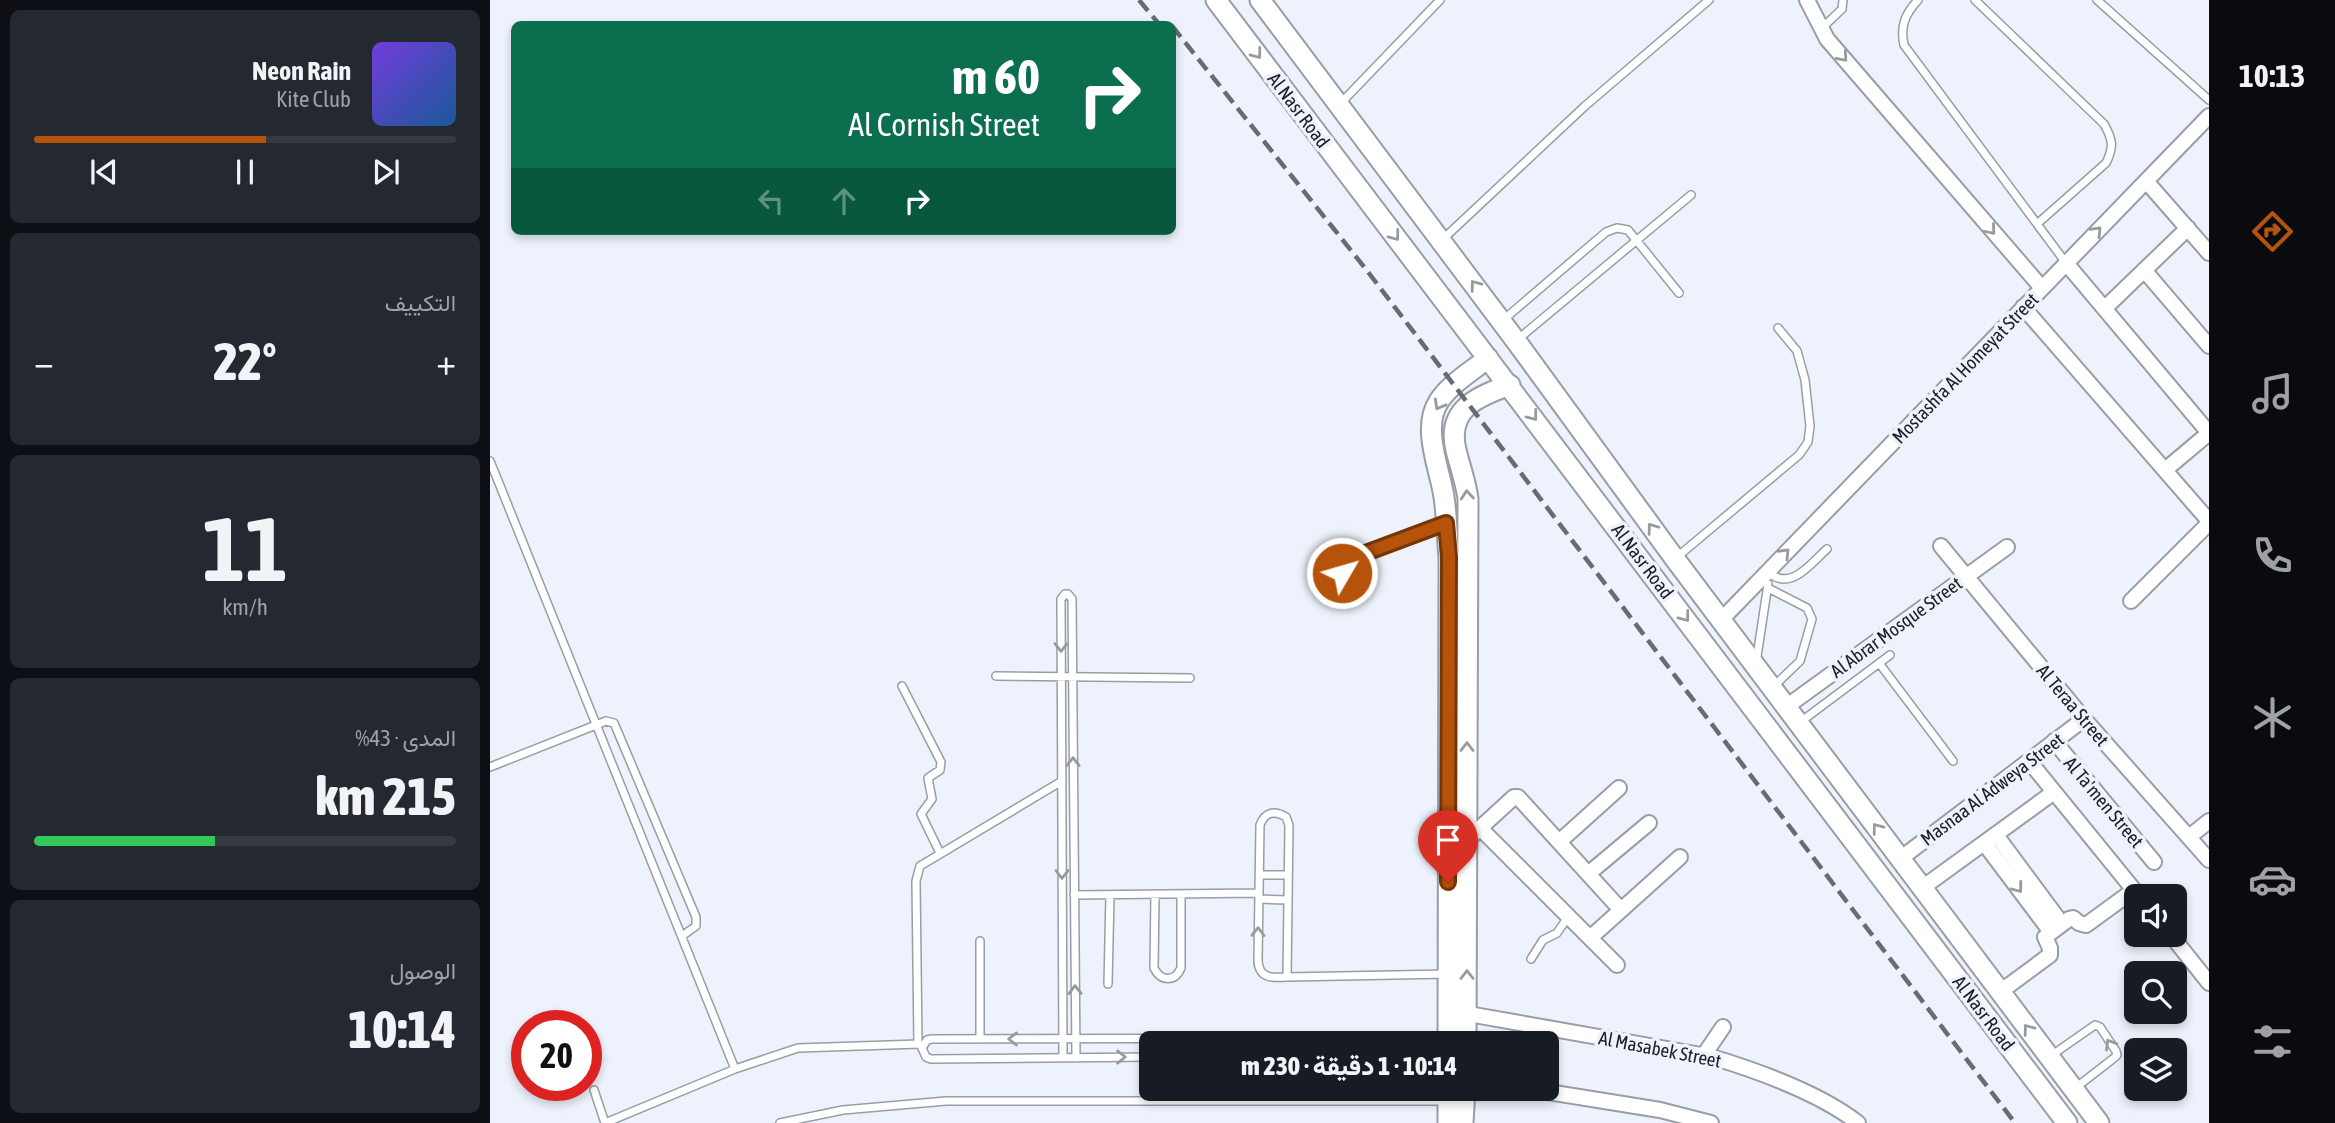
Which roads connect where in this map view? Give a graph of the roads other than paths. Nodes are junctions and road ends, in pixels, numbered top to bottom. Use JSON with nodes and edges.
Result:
{"nodes":[{"id":1,"x":1216,"y":0,"type":"edge"},
{"id":2,"x":1260,"y":0,"type":"edge"},
{"id":3,"x":1440,"y":0,"type":"edge"},
{"id":4,"x":1709,"y":0,"type":"edge"},
{"id":5,"x":1807,"y":0,"type":"edge"},
{"id":6,"x":1843,"y":0,"type":"edge"},
{"id":7,"x":1918,"y":0,"type":"edge"},
{"id":8,"x":1975,"y":0,"type":"edge"},
{"id":9,"x":2097,"y":0,"type":"edge"},
{"id":10,"x":1821,"y":29,"type":"junction"},
{"id":11,"x":2209,"y":100,"type":"edge"},
{"id":12,"x":1338,"y":105,"type":"junction"},
{"id":13,"x":2209,"y":116,"type":"edge"},
{"id":14,"x":2146,"y":181,"type":"junction"},
{"id":15,"x":1691,"y":195,"type":"dead end"},
{"id":16,"x":2037,"y":224,"type":"junction"},
{"id":17,"x":2188,"y":228,"type":"junction"},
{"id":18,"x":1442,"y":240,"type":"junction"},
{"id":19,"x":1637,"y":241,"type":"junction"},
{"id":20,"x":2209,"y":253,"type":"edge"},
{"id":21,"x":2066,"y":263,"type":"junction"},
{"id":22,"x":2144,"y":270,"type":"junction"},
{"id":23,"x":2042,"y":288,"type":"junction"},
{"id":24,"x":1679,"y":293,"type":"dead end"},
{"id":25,"x":2023,"y":307,"type":"junction"},
{"id":26,"x":2105,"y":308,"type":"junction"},
{"id":27,"x":1502,"y":321,"type":"junction"},
{"id":28,"x":1778,"y":328,"type":"dead end"},
{"id":29,"x":1516,"y":341,"type":"junction"},
{"id":30,"x":2209,"y":346,"type":"edge"},
{"id":31,"x":1488,"y":358,"type":"junction"},
{"id":32,"x":1510,"y":385,"type":"junction"},
{"id":33,"x":2209,"y":433,"type":"edge"},
{"id":34,"x":490,"y":461,"type":"edge"},
{"id":35,"x":2165,"y":470,"type":"junction"},
{"id":36,"x":2209,"y":522,"type":"edge"},
{"id":37,"x":1446,"y":523,"type":"junction"},
{"id":38,"x":1468,"y":524,"type":"junction"},
{"id":39,"x":2197,"y":535,"type":"junction"},
{"id":40,"x":2209,"y":545,"type":"edge"},
{"id":41,"x":1941,"y":546,"type":"dead end"},
{"id":42,"x":2007,"y":547,"type":"dead end"},
{"id":43,"x":1827,"y":549,"type":"dead end"},
{"id":44,"x":1675,"y":559,"type":"junction"},
{"id":45,"x":1768,"y":577,"type":"junction"},
{"id":46,"x":1965,"y":577,"type":"junction"},
{"id":47,"x":1336,"y":584,"type":"dead end"},
{"id":48,"x":2131,"y":601,"type":"dead end"},
{"id":49,"x":1721,"y":620,"type":"junction"},
{"id":50,"x":1890,"y":655,"type":"dead end"},
{"id":51,"x":1880,"y":663,"type":"junction"},
{"id":52,"x":1756,"y":667,"type":"junction"},
{"id":53,"x":996,"y":676,"type":"dead end"},
{"id":54,"x":1061,"y":677,"type":"junction"},
{"id":55,"x":1073,"y":677,"type":"junction"},
{"id":56,"x":1189,"y":678,"type":"dead end"},
{"id":57,"x":902,"y":686,"type":"dead end"},
{"id":58,"x":1772,"y":688,"type":"junction"},
{"id":59,"x":1786,"y":707,"type":"junction"},
{"id":60,"x":2084,"y":719,"type":"junction"},
{"id":61,"x":1798,"y":723,"type":"junction"},
{"id":62,"x":597,"y":724,"type":"junction"},
{"id":63,"x":2054,"y":741,"type":"junction"},
{"id":64,"x":1953,"y":761,"type":"dead end"},
{"id":65,"x":2029,"y":761,"type":"junction"},
{"id":66,"x":490,"y":767,"type":"edge"},
{"id":67,"x":1062,"y":780,"type":"junction"},
{"id":68,"x":1619,"y":788,"type":"dead end"},
{"id":69,"x":2054,"y":792,"type":"junction"},
{"id":70,"x":1062,"y":793,"type":"junction"},
{"id":71,"x":1073,"y":793,"type":"junction"},
{"id":72,"x":2209,"y":821,"type":"edge"},
{"id":73,"x":1649,"y":823,"type":"dead end"},
{"id":74,"x":1474,"y":834,"type":"junction"},
{"id":75,"x":2189,"y":837,"type":"junction"},
{"id":76,"x":1990,"y":839,"type":"junction"},
{"id":77,"x":1559,"y":842,"type":"junction"},
{"id":78,"x":940,"y":853,"type":"junction"},
{"id":79,"x":1680,"y":858,"type":"dead end"},
{"id":80,"x":1900,"y":859,"type":"junction"},
{"id":81,"x":2209,"y":860,"type":"edge"},
{"id":82,"x":2154,"y":862,"type":"dead end"},
{"id":83,"x":1588,"y":874,"type":"junction"},
{"id":84,"x":1259,"y":875,"type":"junction"},
{"id":85,"x":1288,"y":875,"type":"junction"},
{"id":86,"x":2129,"y":884,"type":"edge"},
{"id":87,"x":1922,"y":888,"type":"junction"},
{"id":88,"x":1155,"y":894,"type":"junction"},
{"id":89,"x":1181,"y":894,"type":"junction"},
{"id":90,"x":1110,"y":895,"type":"junction"},
{"id":91,"x":1259,"y":896,"type":"junction"},
{"id":92,"x":1074,"y":897,"type":"junction"},
{"id":93,"x":1062,"y":898,"type":"junction"},
{"id":94,"x":1288,"y":900,"type":"junction"},
{"id":95,"x":2124,"y":901,"type":"edge"},
{"id":96,"x":1621,"y":910,"type":"junction"},
{"id":97,"x":1568,"y":916,"type":"junction"},
{"id":98,"x":2057,"y":928,"type":"junction"},
{"id":99,"x":681,"y":936,"type":"junction"},
{"id":100,"x":1590,"y":938,"type":"junction"},
{"id":101,"x":980,"y":941,"type":"dead end"},
{"id":102,"x":2180,"y":947,"type":"edge"},
{"id":103,"x":1531,"y":959,"type":"dead end"},
{"id":104,"x":1617,"y":965,"type":"dead end"},
{"id":105,"x":1448,"y":974,"type":"junction"},
{"id":106,"x":1287,"y":977,"type":"junction"},
{"id":107,"x":2209,"y":983,"type":"edge"},
{"id":108,"x":1108,"y":984,"type":"dead end"},
{"id":109,"x":2000,"y":992,"type":"junction"},
{"id":110,"x":1458,"y":1012,"type":"junction"},
{"id":111,"x":1723,"y":1027,"type":"dead end"},
{"id":112,"x":1455,"y":1031,"type":"edge"},
{"id":113,"x":980,"y":1039,"type":"junction"},
{"id":114,"x":1063,"y":1039,"type":"junction"},
{"id":115,"x":1076,"y":1039,"type":"junction"},
{"id":116,"x":1139,"y":1040,"type":"edge"},
{"id":117,"x":920,"y":1044,"type":"junction"},
{"id":118,"x":1704,"y":1055,"type":"junction"},
{"id":119,"x":1139,"y":1057,"type":"edge"},
{"id":120,"x":1063,"y":1058,"type":"junction"},
{"id":121,"x":1076,"y":1058,"type":"junction"},
{"id":122,"x":2049,"y":1058,"type":"junction"},
{"id":123,"x":735,"y":1069,"type":"junction"},
{"id":124,"x":2073,"y":1089,"type":"junction"},
{"id":125,"x":1559,"y":1094,"type":"edge"},
{"id":126,"x":1139,"y":1099,"type":"edge"},
{"id":127,"x":598,"y":1101,"type":"edge"},
{"id":128,"x":1448,"y":1101,"type":"edge"},
{"id":129,"x":1464,"y":1101,"type":"edge"},
{"id":130,"x":605,"y":1123,"type":"edge"},
{"id":131,"x":780,"y":1123,"type":"edge"},
{"id":132,"x":1448,"y":1123,"type":"edge"},
{"id":133,"x":1463,"y":1123,"type":"edge"},
{"id":134,"x":1711,"y":1123,"type":"edge"},
{"id":135,"x":1858,"y":1123,"type":"edge"},
{"id":136,"x":2067,"y":1123,"type":"edge"},
{"id":137,"x":2099,"y":1123,"type":"edge"}],
"edges":[{"from":1,"to":31,"type":"main road","name":"Al Nasr Road","one_way":true},
{"from":2,"to":12,"type":"main road","name":"Al Nasr Road"},
{"from":3,"to":12,"type":"lane"},
{"from":4,"to":18,"type":"lane"},
{"from":5,"to":10,"type":"street"},
{"from":6,"to":10,"type":"lane"},
{"from":7,"to":16,"type":"lane"},
{"from":8,"to":16,"type":"lane"},
{"from":9,"to":11,"type":"lane"},
{"from":10,"to":23,"type":"street","one_way":true},
{"from":12,"to":18,"type":"main road","name":"Al Nasr Road"},
{"from":13,"to":14,"type":"street","name":"Mostashfa Al Homeyat Street"},
{"from":14,"to":17,"type":"street"},
{"from":21,"to":14,"type":"street","name":"Mostashfa Al Homeyat Street","one_way":true},
{"from":15,"to":19,"type":"lane"},
{"from":16,"to":21,"type":"lane"},
{"from":17,"to":20,"type":"street"},
{"from":17,"to":22,"type":"street"},
{"from":27,"to":18,"type":"main road","name":"Al Nasr Road","one_way":true},
{"from":19,"to":24,"type":"lane"},
{"from":19,"to":27,"type":"lane"},
{"from":19,"to":29,"type":"lane"},
{"from":21,"to":23,"type":"street","name":"Mostashfa Al Homeyat Street"},
{"from":21,"to":26,"type":"street"},
{"from":22,"to":26,"type":"street"},
{"from":22,"to":30,"type":"street"},
{"from":23,"to":25,"type":"street","name":"Mostashfa Al Homeyat Street"},
{"from":25,"to":35,"type":"street"},
{"from":45,"to":25,"type":"street","name":"Mostashfa Al Homeyat Street","one_way":true},
{"from":26,"to":33,"type":"street"},
{"from":27,"to":29,"type":"main road","name":"Al Nasr Road"},
{"from":28,"to":44,"type":"lane"},
{"from":44,"to":29,"type":"main road","name":"Al Nasr Road","one_way":true},
{"from":31,"to":32,"type":"main road","name":"Al Nasr Road"},
{"from":31,"to":37,"type":"main road","one_way":true},
{"from":38,"to":32,"type":"main road","one_way":true},
{"from":32,"to":136,"type":"main road","name":"Al Nasr Road","one_way":true},
{"from":33,"to":35,"type":"street"},
{"from":34,"to":62,"type":"lane"},
{"from":35,"to":36,"type":"street"},
{"from":36,"to":39,"type":"street"},
{"from":37,"to":38,"type":"main road"},
{"from":37,"to":47,"type":"lane"},
{"from":37,"to":105,"type":"main road"},
{"from":74,"to":38,"type":"main road","one_way":true},
{"from":39,"to":40,"type":"street"},
{"from":39,"to":48,"type":"street"},
{"from":41,"to":46,"type":"street","name":"Al Teraa Street"},
{"from":42,"to":46,"type":"street","name":"Al Abrar Mosque Street"},
{"from":43,"to":45,"type":"lane"},
{"from":44,"to":49,"type":"main road","name":"Al Nasr Road"},
{"from":45,"to":49,"type":"street","name":"Mostashfa Al Homeyat Street"},
{"from":45,"to":52,"type":"lane"},
{"from":45,"to":58,"type":"lane"},
{"from":46,"to":59,"type":"street","name":"Al Abrar Mosque Street"},
{"from":46,"to":60,"type":"street","name":"Al Teraa Street"},
{"from":49,"to":52,"type":"main road","name":"Al Nasr Road"},
{"from":50,"to":51,"type":"lane"},
{"from":51,"to":61,"type":"lane"},
{"from":51,"to":64,"type":"lane"},
{"from":52,"to":58,"type":"main road","name":"Al Nasr Road"},
{"from":53,"to":54,"type":"lane"},
{"from":54,"to":55,"type":"lane"},
{"from":55,"to":54,"type":"lane","one_way":true},
{"from":54,"to":67,"type":"lane"},
{"from":55,"to":56,"type":"lane"},
{"from":71,"to":55,"type":"lane","one_way":true},
{"from":57,"to":78,"type":"lane"},
{"from":58,"to":59,"type":"main road","name":"Al Nasr Road"},
{"from":59,"to":61,"type":"main road","name":"Al Nasr Road"},
{"from":60,"to":63,"type":"street","name":"Masnaa Al Adweya Street"},
{"from":60,"to":75,"type":"street","name":"Al Teraa Street"},
{"from":80,"to":61,"type":"main road","name":"Al Nasr Road","one_way":true},
{"from":62,"to":66,"type":"lane"},
{"from":62,"to":99,"type":"lane"},
{"from":62,"to":99,"type":"lane"},
{"from":63,"to":65,"type":"street","name":"Masnaa Al Adweya Street"},
{"from":63,"to":82,"type":"street","name":"Al Ta'men Street"},
{"from":65,"to":69,"type":"street"},
{"from":65,"to":80,"type":"street","name":"Masnaa Al Adweya Street"},
{"from":67,"to":70,"type":"lane"},
{"from":67,"to":78,"type":"lane"},
{"from":68,"to":77,"type":"street"},
{"from":69,"to":76,"type":"street"},
{"from":69,"to":86,"type":"street"},
{"from":70,"to":71,"type":"lane"},
{"from":70,"to":93,"type":"lane","one_way":true},
{"from":71,"to":92,"type":"lane"},
{"from":72,"to":75,"type":"street"},
{"from":73,"to":83,"type":"street"},
{"from":74,"to":77,"type":"street"},
{"from":74,"to":97,"type":"street"},
{"from":110,"to":74,"type":"main road","one_way":true},
{"from":75,"to":81,"type":"street","name":"Al Teraa Street"},
{"from":76,"to":87,"type":"street"},
{"from":76,"to":98,"type":"street"},
{"from":77,"to":83,"type":"street"},
{"from":78,"to":117,"type":"lane"},
{"from":79,"to":96,"type":"street"},
{"from":80,"to":87,"type":"main road","name":"Al Nasr Road"},
{"from":83,"to":96,"type":"street"},
{"from":84,"to":85,"type":"lane"},
{"from":84,"to":85,"type":"lane"},
{"from":84,"to":91,"type":"lane"},
{"from":85,"to":94,"type":"lane"},
{"from":87,"to":109,"type":"main road","name":"Al Nasr Road"},
{"from":88,"to":89,"type":"lane"},
{"from":88,"to":89,"type":"lane"},
{"from":88,"to":90,"type":"lane"},
{"from":89,"to":91,"type":"lane"},
{"from":90,"to":92,"type":"lane"},
{"from":90,"to":108,"type":"lane"},
{"from":91,"to":94,"type":"lane"},
{"from":106,"to":91,"type":"lane","one_way":true},
{"from":92,"to":93,"type":"lane"},
{"from":115,"to":92,"type":"lane","one_way":true},
{"from":93,"to":114,"type":"lane"},
{"from":94,"to":106,"type":"lane"},
{"from":95,"to":98,"type":"street"},
{"from":96,"to":100,"type":"street"},
{"from":97,"to":100,"type":"street"},
{"from":97,"to":103,"type":"lane"},
{"from":98,"to":109,"type":"street"},
{"from":99,"to":123,"type":"lane"},
{"from":100,"to":104,"type":"street"},
{"from":101,"to":113,"type":"lane"},
{"from":102,"to":107,"type":"street"},
{"from":105,"to":106,"type":"lane"},
{"from":105,"to":110,"type":"main road"},
{"from":122,"to":109,"type":"main road","name":"Al Nasr Road","one_way":true},
{"from":110,"to":112,"type":"main road"},
{"from":110,"to":118,"type":"street","name":"Al Masabek Street"},
{"from":111,"to":118,"type":"street"},
{"from":114,"to":113,"type":"lane","one_way":true},
{"from":113,"to":117,"type":"lane"},
{"from":114,"to":115,"type":"lane"},
{"from":114,"to":120,"type":"lane"},
{"from":115,"to":116,"type":"lane"},
{"from":115,"to":121,"type":"lane"},
{"from":117,"to":120,"type":"lane"},
{"from":117,"to":123,"type":"lane"},
{"from":118,"to":135,"type":"street","name":"Al Masabek Street"},
{"from":121,"to":119,"type":"lane","one_way":true},
{"from":120,"to":121,"type":"lane"},
{"from":122,"to":124,"type":"main road","name":"Al Nasr Road"},
{"from":124,"to":122,"type":"lane","one_way":true},
{"from":123,"to":130,"type":"lane"},
{"from":124,"to":137,"type":"main road","name":"Al Nasr Road"},
{"from":125,"to":134,"type":"street"},
{"from":126,"to":131,"type":"lane"},
{"from":127,"to":130,"type":"lane"},
{"from":128,"to":132,"type":"main road"},
{"from":129,"to":133,"type":"main road"}]}
